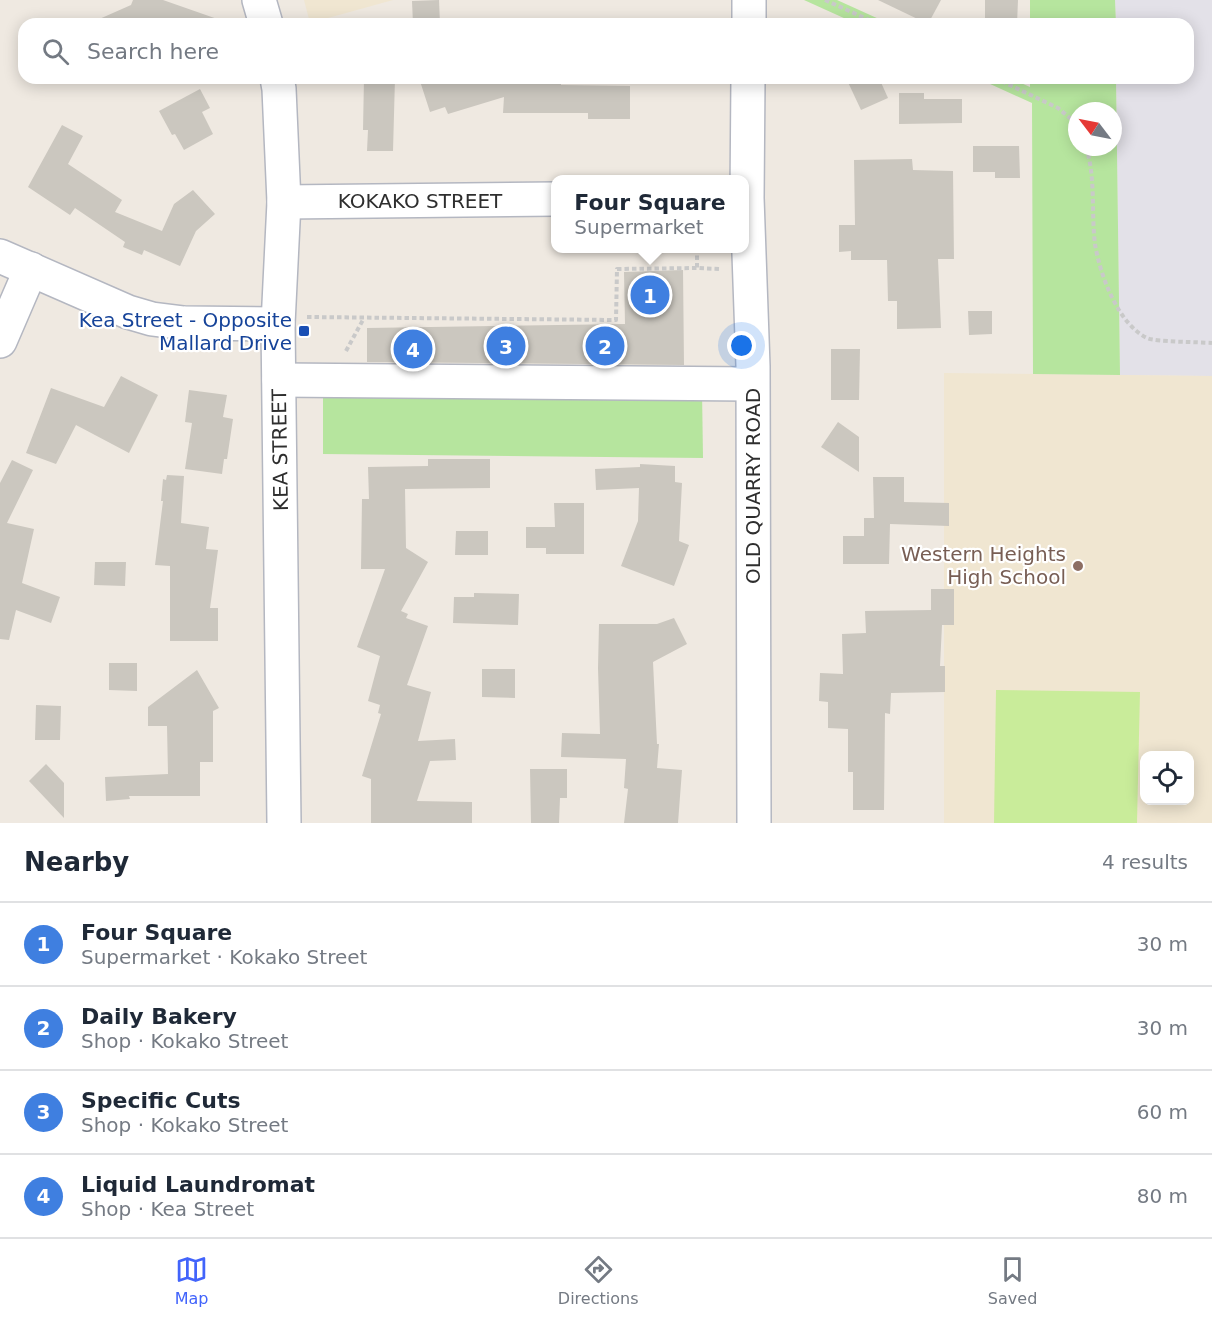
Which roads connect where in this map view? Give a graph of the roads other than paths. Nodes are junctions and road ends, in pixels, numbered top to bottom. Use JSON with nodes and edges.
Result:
{"nodes":[{"id":1,"x":259,"y":0,"type":"edge"},
{"id":2,"x":749,"y":0,"type":"edge"},
{"id":3,"x":264,"y":18,"type":"edge"},
{"id":4,"x":749,"y":18,"type":"edge"},
{"id":5,"x":278,"y":84,"type":"edge"},
{"id":6,"x":748,"y":84,"type":"edge"},
{"id":7,"x":746,"y":175,"type":"edge"},
{"id":8,"x":551,"y":200,"type":"edge"},
{"id":9,"x":284,"y":201,"type":"junction"},
{"id":10,"x":748,"y":253,"type":"edge"},
{"id":11,"x":0,"y":256,"type":"edge"},
{"id":12,"x":31,"y":269,"type":"junction"},
{"id":13,"x":291,"y":320,"type":"junction"},
{"id":14,"x":0,"y":341,"type":"edge"},
{"id":15,"x":279,"y":380,"type":"junction"},
{"id":16,"x":752,"y":384,"type":"junction"},
{"id":17,"x":284,"y":823,"type":"edge"},
{"id":18,"x":754,"y":823,"type":"edge"}],
"edges":[{"from":1,"to":3,"type":"street"},
{"from":2,"to":4,"type":"street"},
{"from":5,"to":9,"type":"street","name":"KEA STREET"},
{"from":6,"to":7,"type":"street","name":"OLD QUARRY ROAD"},
{"from":8,"to":9,"type":"street","name":"KOKAKO STREET"},
{"from":9,"to":13,"type":"street","name":"KEA STREET"},
{"from":10,"to":16,"type":"street","name":"OLD QUARRY ROAD"},
{"from":11,"to":12,"type":"street"},
{"from":12,"to":13,"type":"street"},
{"from":12,"to":14,"type":"street"},
{"from":13,"to":15,"type":"street","name":"KEA STREET"},
{"from":15,"to":16,"type":"street"},
{"from":15,"to":17,"type":"street","name":"KEA STREET"},
{"from":16,"to":18,"type":"street","name":"OLD QUARRY ROAD"}]}
